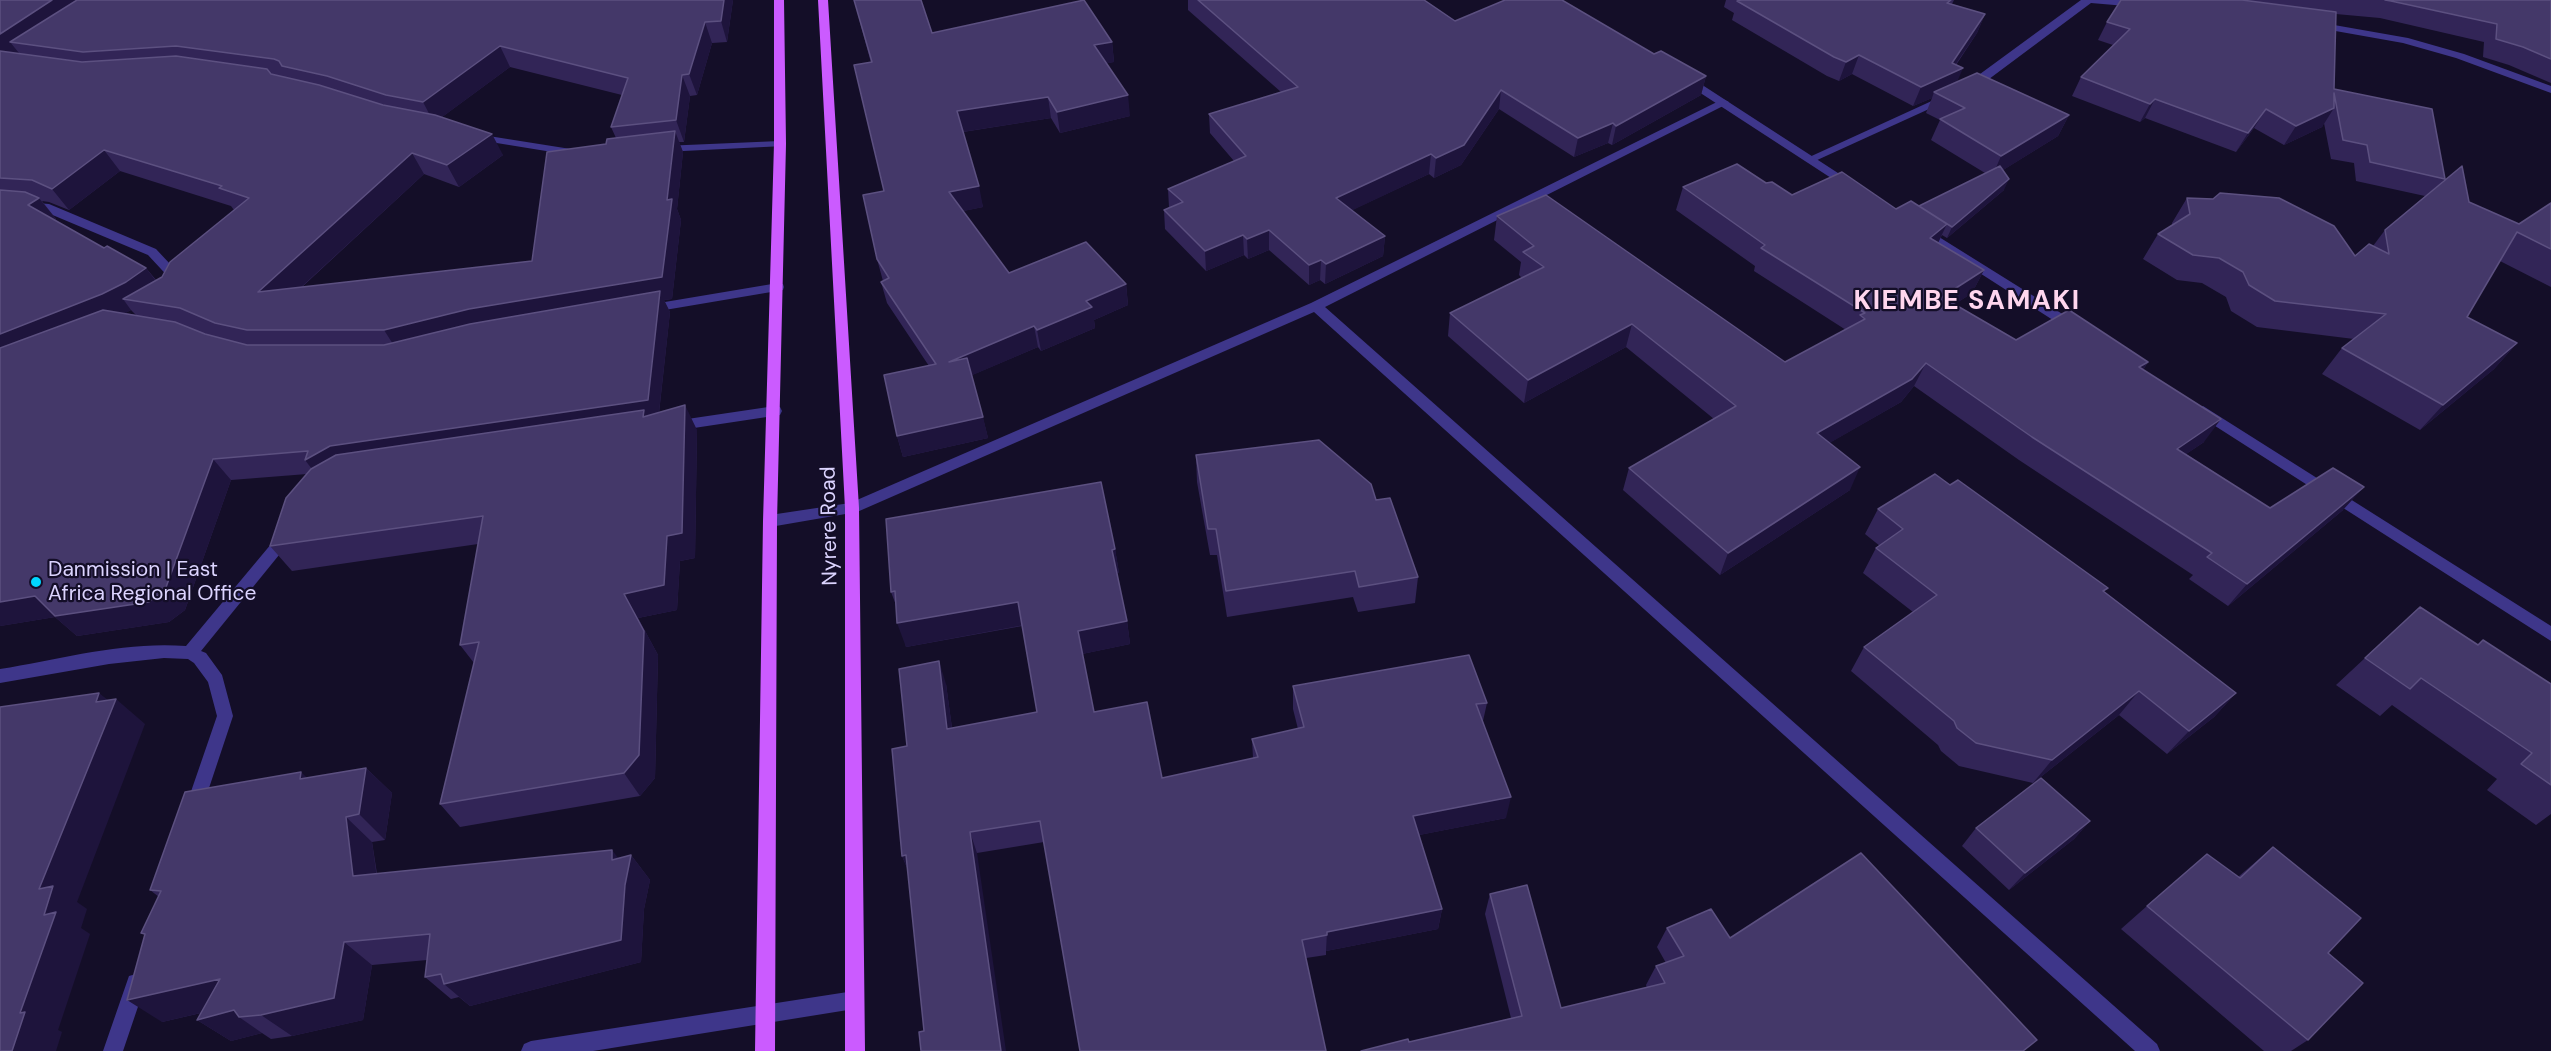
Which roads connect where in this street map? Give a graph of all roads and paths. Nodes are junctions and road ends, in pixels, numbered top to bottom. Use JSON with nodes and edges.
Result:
{"nodes":[{"id":1,"x":779,"y":0,"type":"edge"},
{"id":2,"x":823,"y":0,"type":"edge"},
{"id":3,"x":2088,"y":0,"type":"edge"},
{"id":4,"x":2093,"y":0,"type":"edge"},
{"id":5,"x":2152,"y":5,"type":"edge"},
{"id":6,"x":2309,"y":24,"type":"edge"},
{"id":7,"x":1675,"y":72,"type":"edge"},
{"id":8,"x":2551,"y":90,"type":"edge"},
{"id":9,"x":1723,"y":102,"type":"junction"},
{"id":10,"x":465,"y":135,"type":"edge"},
{"id":11,"x":780,"y":144,"type":"junction"},
{"id":12,"x":656,"y":150,"type":"edge"},
{"id":13,"x":590,"y":154,"type":"edge"},
{"id":14,"x":1811,"y":159,"type":"junction"},
{"id":15,"x":1861,"y":191,"type":"edge"},
{"id":16,"x":0,"y":204,"type":"edge"},
{"id":17,"x":1911,"y":224,"type":"edge"},
{"id":18,"x":778,"y":287,"type":"junction"},
{"id":19,"x":173,"y":293,"type":"edge"},
{"id":20,"x":1316,"y":306,"type":"junction"},
{"id":21,"x":632,"y":311,"type":"edge"},
{"id":22,"x":2091,"y":339,"type":"edge"},
{"id":23,"x":2191,"y":403,"type":"edge"},
{"id":24,"x":775,"y":411,"type":"junction"},
{"id":25,"x":658,"y":428,"type":"edge"},
{"id":26,"x":852,"y":508,"type":"junction"},
{"id":27,"x":770,"y":521,"type":"junction"},
{"id":28,"x":296,"y":524,"type":"edge"},
{"id":29,"x":2551,"y":634,"type":"edge"},
{"id":30,"x":190,"y":653,"type":"junction"},
{"id":31,"x":0,"y":676,"type":"edge"},
{"id":32,"x":188,"y":828,"type":"edge"},
{"id":33,"x":143,"y":962,"type":"edge"},
{"id":34,"x":854,"y":1000,"type":"junction"},
{"id":35,"x":765,"y":1015,"type":"junction"},
{"id":36,"x":113,"y":1051,"type":"edge"},
{"id":37,"x":531,"y":1051,"type":"edge"},
{"id":38,"x":765,"y":1051,"type":"edge"},
{"id":39,"x":855,"y":1051,"type":"edge"},
{"id":40,"x":2150,"y":1051,"type":"edge"}],
"edges":[{"from":1,"to":11,"type":"main road"},
{"from":2,"to":26,"type":"main road","name":"Nyrere Road"},
{"from":3,"to":14,"type":"street"},
{"from":4,"to":5,"type":"street"},
{"from":6,"to":8,"type":"street"},
{"from":7,"to":9,"type":"street"},
{"from":9,"to":14,"type":"street"},
{"from":9,"to":20,"type":"street"},
{"from":10,"to":13,"type":"street"},
{"from":11,"to":12,"type":"street"},
{"from":11,"to":18,"type":"main road"},
{"from":14,"to":15,"type":"street"},
{"from":16,"to":19,"type":"street"},
{"from":17,"to":22,"type":"street"},
{"from":18,"to":21,"type":"street"},
{"from":18,"to":24,"type":"main road"},
{"from":20,"to":26,"type":"street"},
{"from":20,"to":40,"type":"street"},
{"from":23,"to":29,"type":"street"},
{"from":24,"to":25,"type":"street"},
{"from":24,"to":27,"type":"main road"},
{"from":26,"to":27,"type":"street"},
{"from":26,"to":34,"type":"main road","name":"Nyrere Road"},
{"from":27,"to":35,"type":"main road"},
{"from":28,"to":30,"type":"street"},
{"from":30,"to":31,"type":"street"},
{"from":30,"to":32,"type":"street"},
{"from":33,"to":36,"type":"street"},
{"from":34,"to":35,"type":"street"},
{"from":34,"to":39,"type":"main road","name":"Nyrere Road"},
{"from":35,"to":37,"type":"street"},
{"from":35,"to":38,"type":"main road"}]}
